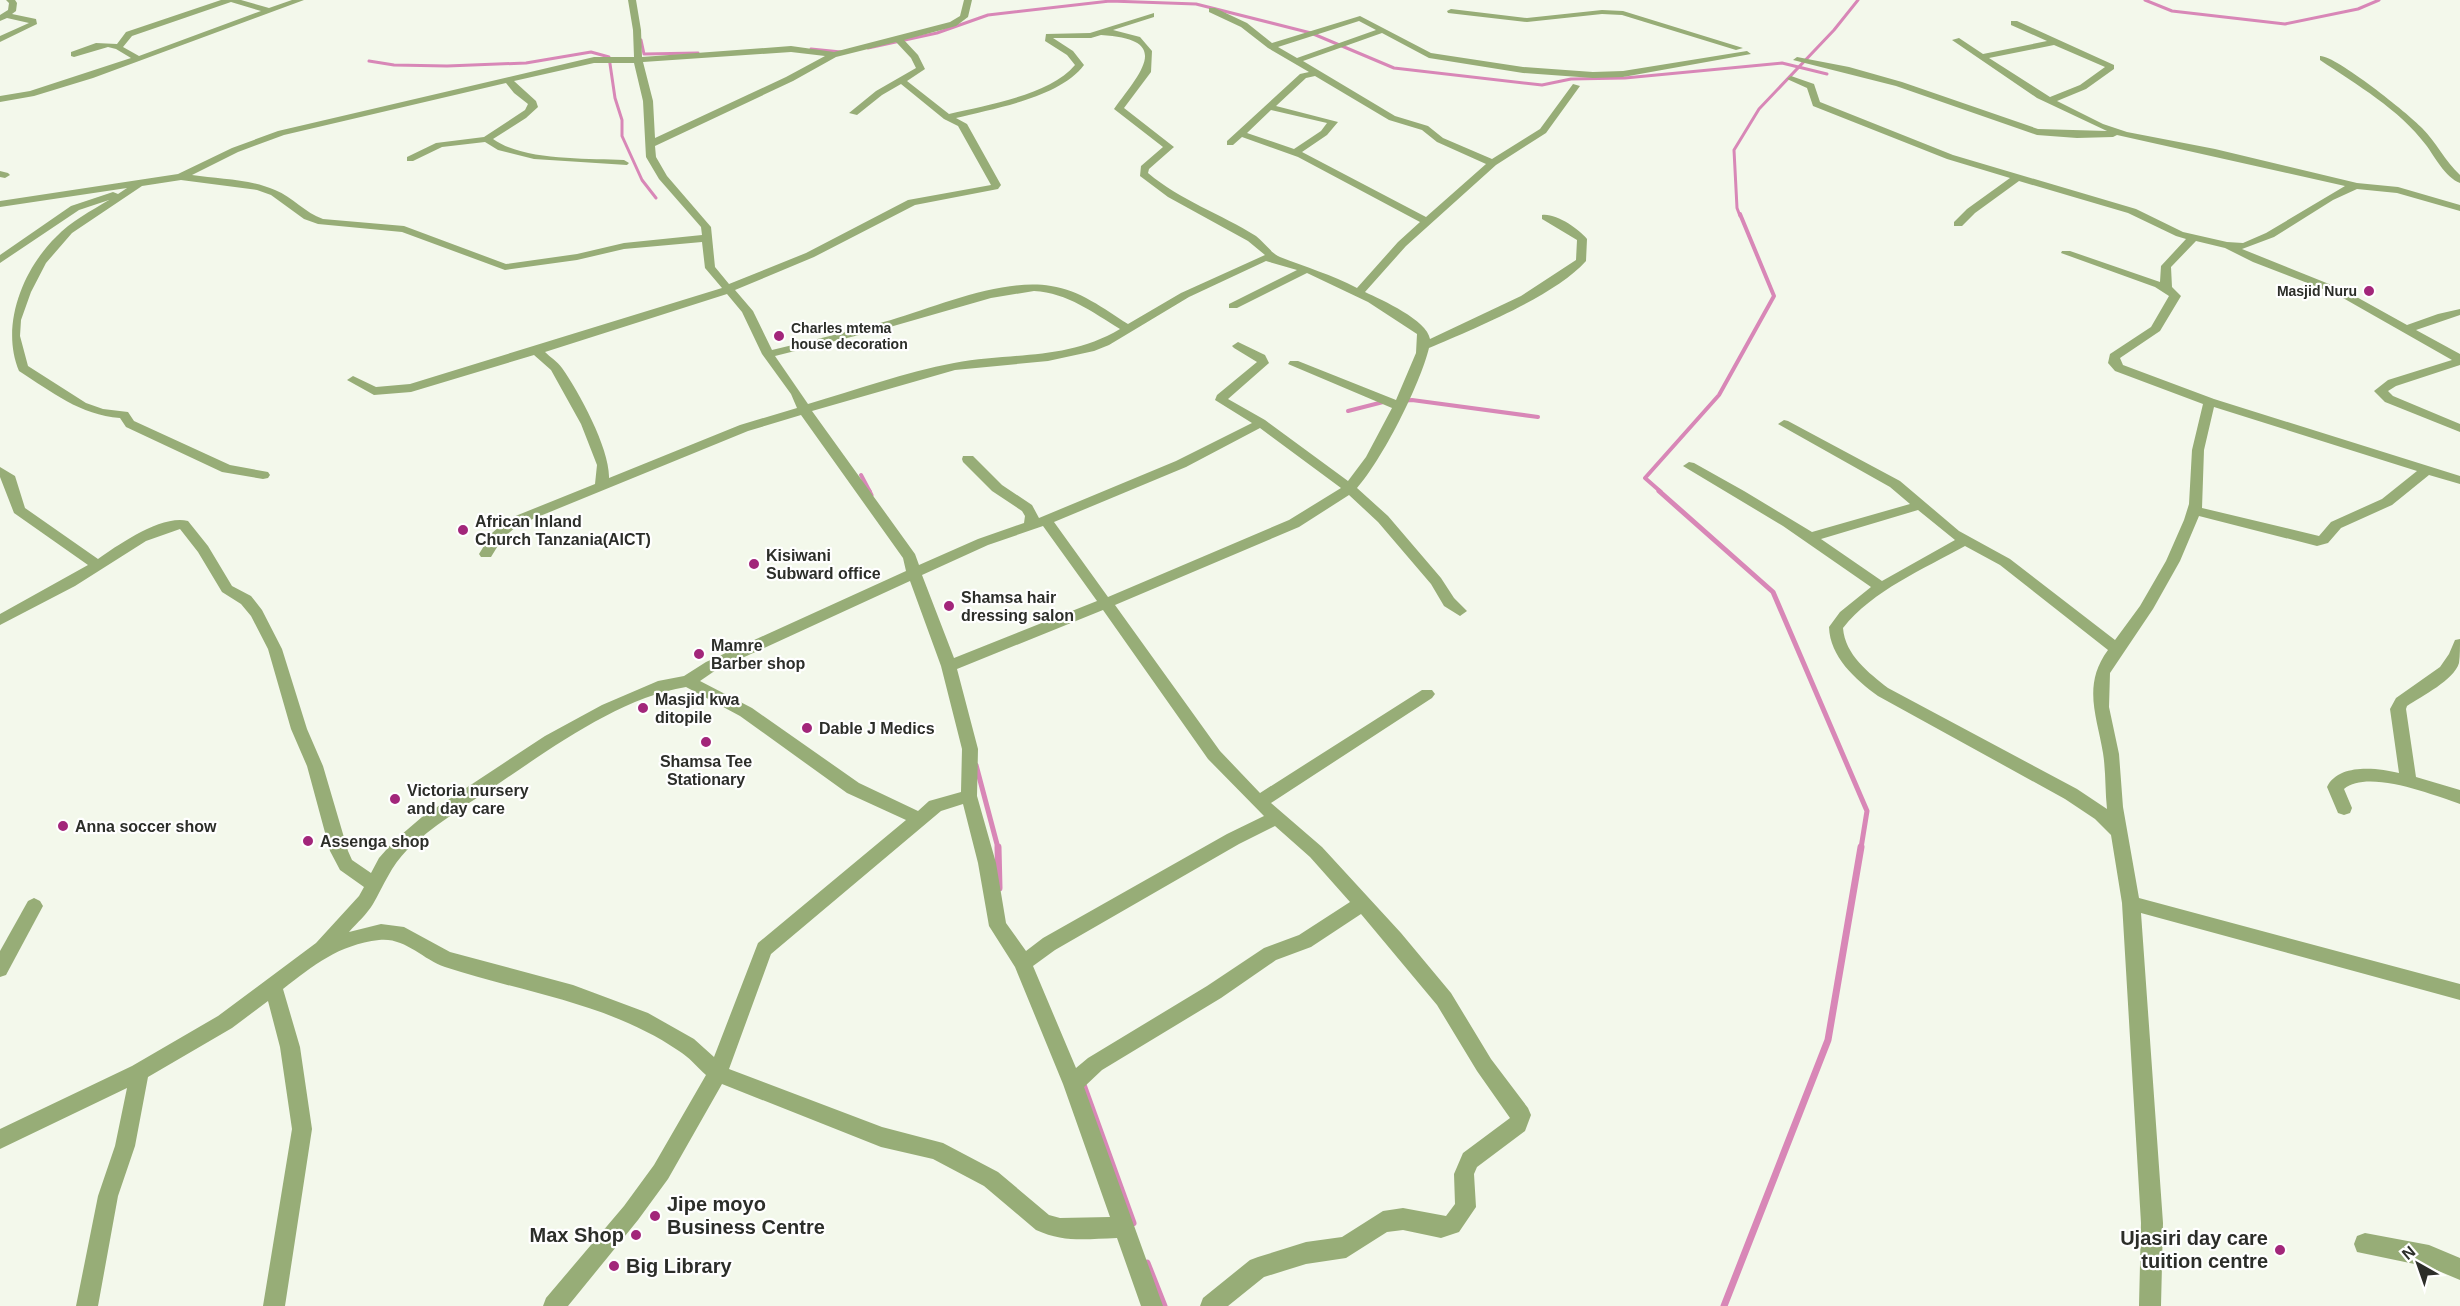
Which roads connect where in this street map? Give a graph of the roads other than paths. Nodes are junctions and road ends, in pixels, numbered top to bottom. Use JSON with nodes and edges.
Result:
{"nodes":[{"id":1,"x":10,"y":0,"type":"edge"},
{"id":2,"x":230,"y":0,"type":"edge"},
{"id":3,"x":300,"y":0,"type":"edge"},
{"id":4,"x":632,"y":0,"type":"edge"},
{"id":5,"x":968,"y":0,"type":"edge"},
{"id":6,"x":1614,"y":0,"type":"edge"},
{"id":7,"x":1212,"y":10,"type":"dead end"},
{"id":8,"x":269,"y":11,"type":"junction"},
{"id":9,"x":1451,"y":11,"type":"dead end"},
{"id":10,"x":1602,"y":12,"type":"junction"},
{"id":11,"x":1151,"y":15,"type":"dead end"},
{"id":12,"x":4,"y":17,"type":"edge"},
{"id":13,"x":2014,"y":23,"type":"dead end"},
{"id":14,"x":1381,"y":31,"type":"junction"},
{"id":15,"x":1100,"y":32,"type":"junction"},
{"id":16,"x":0,"y":40,"type":"edge"},
{"id":17,"x":899,"y":40,"type":"junction"},
{"id":18,"x":1956,"y":40,"type":"dead end"},
{"id":19,"x":2054,"y":42,"type":"junction"},
{"id":20,"x":1271,"y":46,"type":"junction"},
{"id":21,"x":119,"y":47,"type":"junction"},
{"id":22,"x":1739,"y":48,"type":"dead end"},
{"id":23,"x":74,"y":54,"type":"dead end"},
{"id":24,"x":1748,"y":54,"type":"dead end"},
{"id":25,"x":834,"y":56,"type":"junction"},
{"id":26,"x":1982,"y":57,"type":"junction"},
{"id":27,"x":2323,"y":58,"type":"dead end"},
{"id":28,"x":139,"y":59,"type":"junction"},
{"id":29,"x":638,"y":60,"type":"junction"},
{"id":30,"x":1797,"y":60,"type":"dead end"},
{"id":31,"x":1296,"y":62,"type":"junction"},
{"id":32,"x":1317,"y":73,"type":"junction"},
{"id":33,"x":1791,"y":79,"type":"dead end"},
{"id":34,"x":509,"y":81,"type":"junction"},
{"id":35,"x":902,"y":81,"type":"junction"},
{"id":36,"x":1576,"y":86,"type":"dead end"},
{"id":37,"x":0,"y":99,"type":"edge"},
{"id":38,"x":2049,"y":101,"type":"junction"},
{"id":39,"x":1271,"y":106,"type":"junction"},
{"id":40,"x":854,"y":113,"type":"dead end"},
{"id":41,"x":947,"y":117,"type":"junction"},
{"id":42,"x":1242,"y":134,"type":"junction"},
{"id":43,"x":2125,"y":134,"type":"junction"},
{"id":44,"x":488,"y":139,"type":"junction"},
{"id":45,"x":1230,"y":143,"type":"dead end"},
{"id":46,"x":651,"y":144,"type":"junction"},
{"id":47,"x":1295,"y":153,"type":"junction"},
{"id":48,"x":410,"y":159,"type":"dead end"},
{"id":49,"x":624,"y":163,"type":"dead end"},
{"id":50,"x":1493,"y":163,"type":"junction"},
{"id":51,"x":181,"y":177,"type":"junction"},
{"id":52,"x":2016,"y":178,"type":"junction"},
{"id":53,"x":2460,"y":180,"type":"edge"},
{"id":54,"x":2357,"y":186,"type":"junction"},
{"id":55,"x":135,"y":187,"type":"junction"},
{"id":56,"x":0,"y":204,"type":"edge"},
{"id":57,"x":2460,"y":208,"type":"edge"},
{"id":58,"x":1546,"y":217,"type":"dead end"},
{"id":59,"x":1428,"y":222,"type":"junction"},
{"id":60,"x":1958,"y":224,"type":"dead end"},
{"id":61,"x":706,"y":238,"type":"junction"},
{"id":62,"x":2193,"y":238,"type":"junction"},
{"id":63,"x":2227,"y":245,"type":"junction"},
{"id":64,"x":2066,"y":253,"type":"dead end"},
{"id":65,"x":1273,"y":258,"type":"junction"},
{"id":66,"x":0,"y":260,"type":"edge"},
{"id":67,"x":1307,"y":269,"type":"junction"},
{"id":68,"x":2166,"y":288,"type":"junction"},
{"id":69,"x":728,"y":290,"type":"junction"},
{"id":70,"x":1359,"y":293,"type":"junction"},
{"id":71,"x":1233,"y":306,"type":"dead end"},
{"id":72,"x":2460,"y":312,"type":"edge"},
{"id":73,"x":1127,"y":329,"type":"junction"},
{"id":74,"x":2408,"y":329,"type":"junction"},
{"id":75,"x":1238,"y":346,"type":"dead end"},
{"id":76,"x":1424,"y":346,"type":"junction"},
{"id":77,"x":537,"y":351,"type":"junction"},
{"id":78,"x":768,"y":354,"type":"junction"},
{"id":79,"x":2460,"y":360,"type":"edge"},
{"id":80,"x":1294,"y":363,"type":"dead end"},
{"id":81,"x":353,"y":380,"type":"dead end"},
{"id":82,"x":2210,"y":402,"type":"junction"},
{"id":83,"x":1399,"y":406,"type":"junction"},
{"id":84,"x":805,"y":411,"type":"junction"},
{"id":85,"x":1261,"y":423,"type":"junction"},
{"id":86,"x":1784,"y":424,"type":"dead end"},
{"id":87,"x":2460,"y":428,"type":"edge"},
{"id":88,"x":968,"y":459,"type":"dead end"},
{"id":89,"x":1689,"y":466,"type":"dead end"},
{"id":90,"x":2427,"y":469,"type":"junction"},
{"id":91,"x":0,"y":471,"type":"edge"},
{"id":92,"x":263,"y":475,"type":"dead end"},
{"id":93,"x":2460,"y":480,"type":"edge"},
{"id":94,"x":602,"y":484,"type":"junction"},
{"id":95,"x":1349,"y":488,"type":"junction"},
{"id":96,"x":1921,"y":505,"type":"junction"},
{"id":97,"x":2193,"y":510,"type":"junction"},
{"id":98,"x":1039,"y":522,"type":"junction"},
{"id":99,"x":1812,"y":537,"type":"junction"},
{"id":100,"x":1964,"y":541,"type":"junction"},
{"id":101,"x":486,"y":554,"type":"dead end"},
{"id":102,"x":97,"y":565,"type":"junction"},
{"id":103,"x":914,"y":573,"type":"junction"},
{"id":104,"x":1882,"y":588,"type":"junction"},
{"id":105,"x":1106,"y":604,"type":"junction"},
{"id":106,"x":1460,"y":611,"type":"dead end"},
{"id":107,"x":1,"y":620,"type":"edge"},
{"id":108,"x":2460,"y":644,"type":"edge"},
{"id":109,"x":2116,"y":649,"type":"junction"},
{"id":110,"x":949,"y":666,"type":"junction"},
{"id":111,"x":688,"y":681,"type":"junction"},
{"id":112,"x":1427,"y":693,"type":"dead end"},
{"id":113,"x":2408,"y":782,"type":"junction"},
{"id":114,"x":969,"y":796,"type":"junction"},
{"id":115,"x":2460,"y":797,"type":"edge"},
{"id":116,"x":1259,"y":802,"type":"junction"},
{"id":117,"x":2344,"y":808,"type":"dead end"},
{"id":118,"x":1277,"y":818,"type":"junction"},
{"id":119,"x":919,"y":819,"type":"junction"},
{"id":120,"x":2118,"y":831,"type":"junction"},
{"id":121,"x":374,"y":884,"type":"junction"},
{"id":122,"x":1363,"y":903,"type":"junction"},
{"id":123,"x":2131,"y":903,"type":"junction"},
{"id":124,"x":34,"y":906,"type":"dead end"},
{"id":125,"x":322,"y":949,"type":"junction"},
{"id":126,"x":1023,"y":963,"type":"junction"},
{"id":127,"x":0,"y":969,"type":"edge"},
{"id":128,"x":273,"y":986,"type":"junction"},
{"id":129,"x":2460,"y":992,"type":"edge"},
{"id":130,"x":139,"y":1072,"type":"junction"},
{"id":131,"x":718,"y":1073,"type":"junction"},
{"id":132,"x":1073,"y":1084,"type":"junction"},
{"id":133,"x":0,"y":1139,"type":"edge"},
{"id":134,"x":1123,"y":1227,"type":"junction"},
{"id":135,"x":2365,"y":1244,"type":"dead end"},
{"id":136,"x":2460,"y":1269,"type":"edge"},
{"id":137,"x":560,"y":1304,"type":"edge"},
{"id":138,"x":87,"y":1306,"type":"edge"},
{"id":139,"x":274,"y":1306,"type":"edge"},
{"id":140,"x":1152,"y":1306,"type":"edge"},
{"id":141,"x":1211,"y":1306,"type":"edge"},
{"id":142,"x":2150,"y":1306,"type":"edge"}],
"edges":[{"from":1,"to":12,"type":"street"},
{"from":2,"to":8,"type":"street"},
{"from":2,"to":21,"type":"street"},
{"from":3,"to":8,"type":"street"},
{"from":4,"to":29,"type":"street"},
{"from":5,"to":17,"type":"street"},
{"from":6,"to":10,"type":"street"},
{"from":7,"to":20,"type":"street"},
{"from":8,"to":28,"type":"street"},
{"from":9,"to":10,"type":"street"},
{"from":10,"to":22,"type":"street"},
{"from":11,"to":15,"type":"street"},
{"from":12,"to":16,"type":"street"},
{"from":13,"to":19,"type":"street"},
{"from":14,"to":20,"type":"street"},
{"from":14,"to":24,"type":"street"},
{"from":14,"to":31,"type":"street"},
{"from":15,"to":41,"type":"street"},
{"from":15,"to":65,"type":"street"},
{"from":17,"to":25,"type":"street"},
{"from":17,"to":35,"type":"street"},
{"from":18,"to":26,"type":"street"},
{"from":19,"to":26,"type":"street"},
{"from":19,"to":38,"type":"street"},
{"from":20,"to":31,"type":"street"},
{"from":21,"to":23,"type":"street"},
{"from":21,"to":28,"type":"street"},
{"from":25,"to":29,"type":"street"},
{"from":25,"to":46,"type":"street"},
{"from":26,"to":38,"type":"street"},
{"from":27,"to":53,"type":"street"},
{"from":28,"to":37,"type":"street"},
{"from":29,"to":34,"type":"street"},
{"from":29,"to":46,"type":"street"},
{"from":30,"to":43,"type":"street"},
{"from":31,"to":32,"type":"street"},
{"from":32,"to":39,"type":"street"},
{"from":32,"to":50,"type":"street"},
{"from":33,"to":52,"type":"street"},
{"from":34,"to":44,"type":"street"},
{"from":34,"to":51,"type":"street"},
{"from":35,"to":40,"type":"street"},
{"from":35,"to":41,"type":"street"},
{"from":36,"to":50,"type":"street"},
{"from":38,"to":43,"type":"street"},
{"from":39,"to":42,"type":"street"},
{"from":39,"to":47,"type":"street"},
{"from":41,"to":69,"type":"street"},
{"from":42,"to":45,"type":"street"},
{"from":42,"to":47,"type":"street"},
{"from":43,"to":54,"type":"street"},
{"from":44,"to":48,"type":"street"},
{"from":44,"to":49,"type":"street"},
{"from":46,"to":61,"type":"street"},
{"from":47,"to":59,"type":"street"},
{"from":50,"to":59,"type":"street"},
{"from":51,"to":55,"type":"street"},
{"from":51,"to":61,"type":"street"},
{"from":52,"to":60,"type":"street"},
{"from":52,"to":62,"type":"street"},
{"from":54,"to":57,"type":"street"},
{"from":54,"to":63,"type":"street"},
{"from":55,"to":56,"type":"street"},
{"from":55,"to":66,"type":"street"},
{"from":55,"to":92,"type":"street"},
{"from":58,"to":76,"type":"street"},
{"from":59,"to":70,"type":"street"},
{"from":61,"to":69,"type":"street"},
{"from":62,"to":63,"type":"street"},
{"from":62,"to":68,"type":"street"},
{"from":63,"to":74,"type":"street"},
{"from":64,"to":68,"type":"street"},
{"from":65,"to":67,"type":"street"},
{"from":65,"to":73,"type":"street"},
{"from":67,"to":70,"type":"street"},
{"from":67,"to":71,"type":"street"},
{"from":68,"to":82,"type":"street"},
{"from":69,"to":77,"type":"street"},
{"from":69,"to":78,"type":"street"},
{"from":70,"to":76,"type":"street"},
{"from":72,"to":74,"type":"street"},
{"from":73,"to":78,"type":"street"},
{"from":73,"to":84,"type":"street"},
{"from":74,"to":79,"type":"street"},
{"from":75,"to":85,"type":"street"},
{"from":76,"to":83,"type":"street"},
{"from":77,"to":81,"type":"street"},
{"from":77,"to":94,"type":"street"},
{"from":78,"to":84,"type":"street"},
{"from":79,"to":87,"type":"street"},
{"from":80,"to":83,"type":"street"},
{"from":82,"to":90,"type":"street"},
{"from":82,"to":97,"type":"street"},
{"from":83,"to":95,"type":"street"},
{"from":84,"to":94,"type":"street"},
{"from":84,"to":103,"type":"street"},
{"from":85,"to":95,"type":"street"},
{"from":85,"to":98,"type":"street"},
{"from":86,"to":96,"type":"street"},
{"from":88,"to":98,"type":"street"},
{"from":89,"to":99,"type":"street"},
{"from":90,"to":93,"type":"street"},
{"from":90,"to":97,"type":"street"},
{"from":91,"to":102,"type":"street"},
{"from":94,"to":101,"type":"street"},
{"from":95,"to":105,"type":"street"},
{"from":95,"to":106,"type":"street"},
{"from":96,"to":99,"type":"street"},
{"from":96,"to":100,"type":"street"},
{"from":97,"to":109,"type":"street"},
{"from":98,"to":103,"type":"street"},
{"from":98,"to":105,"type":"street"},
{"from":99,"to":104,"type":"street"},
{"from":100,"to":104,"type":"street"},
{"from":100,"to":109,"type":"street"},
{"from":102,"to":107,"type":"street"},
{"from":102,"to":121,"type":"street"},
{"from":103,"to":110,"type":"street"},
{"from":103,"to":111,"type":"street"},
{"from":104,"to":120,"type":"street"},
{"from":105,"to":110,"type":"street"},
{"from":105,"to":116,"type":"street"},
{"from":108,"to":113,"type":"street"},
{"from":109,"to":120,"type":"street"},
{"from":110,"to":114,"type":"street"},
{"from":111,"to":119,"type":"street"},
{"from":111,"to":121,"type":"street"},
{"from":112,"to":116,"type":"street"},
{"from":113,"to":115,"type":"street"},
{"from":113,"to":117,"type":"street"},
{"from":114,"to":119,"type":"street"},
{"from":114,"to":126,"type":"street"},
{"from":116,"to":118,"type":"street"},
{"from":118,"to":122,"type":"street"},
{"from":118,"to":126,"type":"street"},
{"from":119,"to":131,"type":"street"},
{"from":120,"to":123,"type":"street"},
{"from":121,"to":125,"type":"street"},
{"from":122,"to":132,"type":"street"},
{"from":122,"to":141,"type":"street"},
{"from":123,"to":129,"type":"street"},
{"from":123,"to":142,"type":"street"},
{"from":124,"to":127,"type":"street"},
{"from":125,"to":128,"type":"street"},
{"from":125,"to":131,"type":"street"},
{"from":126,"to":132,"type":"street"},
{"from":128,"to":130,"type":"street"},
{"from":128,"to":139,"type":"street"},
{"from":130,"to":133,"type":"street"},
{"from":130,"to":138,"type":"street"},
{"from":131,"to":134,"type":"street"},
{"from":131,"to":137,"type":"street"},
{"from":132,"to":134,"type":"street"},
{"from":134,"to":140,"type":"street"},
{"from":135,"to":136,"type":"street"}]}
